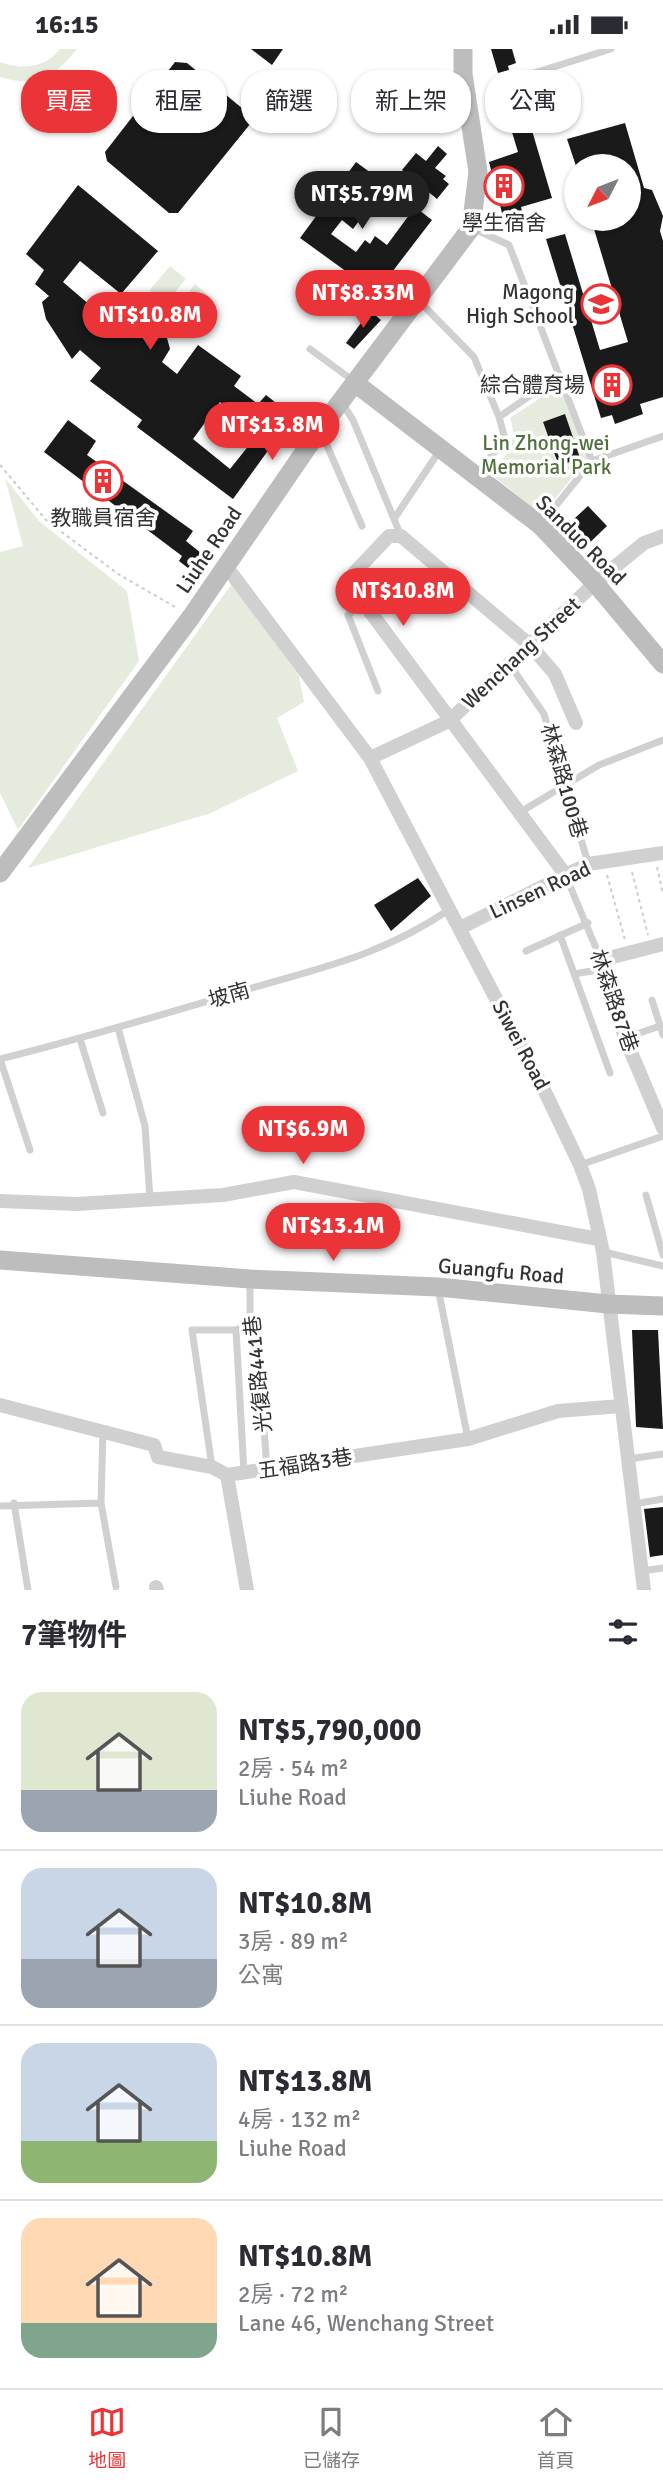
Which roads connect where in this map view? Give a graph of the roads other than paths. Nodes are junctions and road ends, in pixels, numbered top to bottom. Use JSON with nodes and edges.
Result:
{"nodes":[{"id":1,"x":463,"y":49,"type":"edge"},
{"id":2,"x":611,"y":49,"type":"edge"},
{"id":3,"x":544,"y":70,"type":"edge"},
{"id":4,"x":471,"y":228,"type":"junction"},
{"id":5,"x":418,"y":300,"type":"junction"},
{"id":6,"x":310,"y":349,"type":"dead end"},
{"id":7,"x":560,"y":375,"type":"junction"},
{"id":8,"x":355,"y":383,"type":"junction"},
{"id":9,"x":341,"y":402,"type":"junction"},
{"id":10,"x":499,"y":417,"type":"junction"},
{"id":11,"x":320,"y":429,"type":"junction"},
{"id":12,"x":663,"y":436,"type":"edge"},
{"id":13,"x":441,"y":450,"type":"junction"},
{"id":14,"x":592,"y":461,"type":"junction"},
{"id":15,"x":477,"y":474,"type":"junction"},
{"id":16,"x":394,"y":519,"type":"junction"},
{"id":17,"x":540,"y":525,"type":"junction"},
{"id":18,"x":362,"y":526,"type":"dead end"},
{"id":19,"x":395,"y":536,"type":"junction"},
{"id":20,"x":663,"y":536,"type":"edge"},
{"id":21,"x":226,"y":566,"type":"junction"},
{"id":22,"x":595,"y":583,"type":"junction"},
{"id":23,"x":363,"y":603,"type":"junction"},
{"id":24,"x":530,"y":645,"type":"junction"},
{"id":25,"x":663,"y":664,"type":"edge"},
{"id":26,"x":510,"y":665,"type":"junction"},
{"id":27,"x":378,"y":691,"type":"dead end"},
{"id":28,"x":449,"y":721,"type":"junction"},
{"id":29,"x":576,"y":723,"type":"dead end"},
{"id":30,"x":663,"y":740,"type":"edge"},
{"id":31,"x":370,"y":758,"type":"junction"},
{"id":32,"x":564,"y":785,"type":"junction"},
{"id":33,"x":517,"y":814,"type":"junction"},
{"id":34,"x":658,"y":854,"type":"edge"},
{"id":35,"x":3,"y":863,"type":"edge"},
{"id":36,"x":596,"y":863,"type":"junction"},
{"id":37,"x":565,"y":874,"type":"junction"},
{"id":38,"x":449,"y":910,"type":"junction"},
{"id":39,"x":587,"y":923,"type":"junction"},
{"id":40,"x":460,"y":928,"type":"junction"},
{"id":41,"x":560,"y":936,"type":"junction"},
{"id":42,"x":657,"y":945,"type":"edge"},
{"id":43,"x":526,"y":951,"type":"dead end"},
{"id":44,"x":602,"y":964,"type":"junction"},
{"id":45,"x":574,"y":974,"type":"junction"},
{"id":46,"x":652,"y":1000,"type":"dead end"},
{"id":47,"x":660,"y":1025,"type":"junction"},
{"id":48,"x":118,"y":1028,"type":"junction"},
{"id":49,"x":663,"y":1035,"type":"edge"},
{"id":50,"x":625,"y":1038,"type":"junction"},
{"id":51,"x":80,"y":1039,"type":"junction"},
{"id":52,"x":0,"y":1059,"type":"edge"},
{"id":53,"x":610,"y":1073,"type":"dead end"},
{"id":54,"x":103,"y":1113,"type":"dead end"},
{"id":55,"x":663,"y":1128,"type":"edge"},
{"id":56,"x":663,"y":1136,"type":"edge"},
{"id":57,"x":30,"y":1150,"type":"dead end"},
{"id":58,"x":580,"y":1165,"type":"junction"},
{"id":59,"x":646,"y":1195,"type":"dead end"},
{"id":60,"x":150,"y":1199,"type":"junction"},
{"id":61,"x":0,"y":1201,"type":"edge"},
{"id":62,"x":601,"y":1246,"type":"junction"},
{"id":63,"x":663,"y":1255,"type":"edge"},
{"id":64,"x":0,"y":1260,"type":"edge"},
{"id":65,"x":663,"y":1266,"type":"edge"},
{"id":66,"x":250,"y":1279,"type":"junction"},
{"id":67,"x":438,"y":1287,"type":"junction"},
{"id":68,"x":608,"y":1304,"type":"junction"},
{"id":69,"x":663,"y":1306,"type":"edge"},
{"id":70,"x":250,"y":1324,"type":"junction"},
{"id":71,"x":236,"y":1330,"type":"junction"},
{"id":72,"x":0,"y":1405,"type":"edge"},
{"id":73,"x":621,"y":1406,"type":"junction"},
{"id":74,"x":103,"y":1432,"type":"junction"},
{"id":75,"x":468,"y":1439,"type":"junction"},
{"id":76,"x":663,"y":1454,"type":"edge"},
{"id":77,"x":629,"y":1459,"type":"junction"},
{"id":78,"x":212,"y":1467,"type":"junction"},
{"id":79,"x":267,"y":1469,"type":"junction"},
{"id":80,"x":244,"y":1473,"type":"junction"},
{"id":81,"x":227,"y":1475,"type":"junction"},
{"id":82,"x":663,"y":1499,"type":"edge"},
{"id":83,"x":14,"y":1503,"type":"junction"},
{"id":84,"x":101,"y":1503,"type":"junction"},
{"id":85,"x":634,"y":1504,"type":"junction"},
{"id":86,"x":0,"y":1506,"type":"edge"},
{"id":87,"x":663,"y":1568,"type":"edge"},
{"id":88,"x":642,"y":1571,"type":"junction"},
{"id":89,"x":116,"y":1587,"type":"dead end"},
{"id":90,"x":28,"y":1590,"type":"edge"},
{"id":91,"x":247,"y":1590,"type":"edge"},
{"id":92,"x":644,"y":1590,"type":"edge"}],
"edges":[{"from":1,"to":4,"type":"street","name":"Liuhe Road"},
{"from":2,"to":3,"type":"lane"},
{"from":4,"to":5,"type":"street","name":"Liuhe Road"},
{"from":4,"to":7,"type":"lane"},
{"from":5,"to":8,"type":"street","name":"Liuhe Road"},
{"from":5,"to":10,"type":"lane"},
{"from":6,"to":8,"type":"lane"},
{"from":7,"to":10,"type":"lane"},
{"from":7,"to":14,"type":"lane"},
{"from":8,"to":9,"type":"street","name":"Liuhe Road"},
{"from":8,"to":13,"type":"street","name":"Sanduo Road"},
{"from":9,"to":11,"type":"street","name":"Liuhe Road"},
{"from":9,"to":16,"type":"lane"},
{"from":10,"to":15,"type":"lane"},
{"from":11,"to":18,"type":"lane"},
{"from":11,"to":21,"type":"street","name":"Liuhe Road"},
{"from":12,"to":14,"type":"lane"},
{"from":13,"to":15,"type":"street","name":"Sanduo Road"},
{"from":13,"to":16,"type":"lane"},
{"from":14,"to":17,"type":"lane"},
{"from":15,"to":17,"type":"street","name":"Sanduo Road"},
{"from":16,"to":19,"type":"lane"},
{"from":17,"to":22,"type":"street","name":"Sanduo Road"},
{"from":19,"to":23,"type":"street"},
{"from":19,"to":24,"type":"street"},
{"from":20,"to":22,"type":"street","name":"Wenchang Street"},
{"from":21,"to":31,"type":"street","name":"Siwei Road"},
{"from":21,"to":35,"type":"street","name":"Liuhe Road"},
{"from":22,"to":24,"type":"street","name":"Wenchang Street"},
{"from":22,"to":25,"type":"street","name":"Sanduo Road"},
{"from":23,"to":27,"type":"lane"},
{"from":23,"to":28,"type":"street"},
{"from":24,"to":26,"type":"street","name":"Wenchang Street"},
{"from":24,"to":29,"type":"street"},
{"from":26,"to":28,"type":"street","name":"Wenchang Street"},
{"from":26,"to":32,"type":"lane","name":"林森路100巷"},
{"from":28,"to":31,"type":"street","name":"Wenchang Street"},
{"from":28,"to":33,"type":"street"},
{"from":30,"to":32,"type":"lane"},
{"from":31,"to":38,"type":"street","name":"Siwei Road"},
{"from":32,"to":33,"type":"lane"},
{"from":32,"to":36,"type":"lane","name":"林森路100巷"},
{"from":33,"to":37,"type":"street"},
{"from":34,"to":36,"type":"street","name":"Linsen Road"},
{"from":36,"to":37,"type":"street","name":"Linsen Road"},
{"from":37,"to":39,"type":"lane","name":"林森路87巷"},
{"from":37,"to":40,"type":"street","name":"Linsen Road"},
{"from":38,"to":40,"type":"street","name":"Siwei Road"},
{"from":38,"to":48,"type":"lane","name":"坡南"},
{"from":39,"to":41,"type":"lane"},
{"from":39,"to":44,"type":"lane","name":"林森路87巷"},
{"from":40,"to":58,"type":"street","name":"Siwei Road"},
{"from":41,"to":43,"type":"lane"},
{"from":41,"to":45,"type":"lane"},
{"from":42,"to":44,"type":"street"},
{"from":44,"to":45,"type":"lane"},
{"from":44,"to":50,"type":"street","name":"林森路87巷"},
{"from":45,"to":53,"type":"lane"},
{"from":46,"to":47,"type":"lane"},
{"from":47,"to":49,"type":"lane"},
{"from":47,"to":50,"type":"lane"},
{"from":48,"to":51,"type":"lane","name":"坡南"},
{"from":48,"to":60,"type":"lane"},
{"from":50,"to":55,"type":"street","name":"林森路87巷"},
{"from":51,"to":52,"type":"lane","name":"坡南"},
{"from":51,"to":54,"type":"lane"},
{"from":52,"to":57,"type":"lane"},
{"from":56,"to":58,"type":"lane"},
{"from":58,"to":62,"type":"street","name":"Siwei Road"},
{"from":59,"to":63,"type":"lane"},
{"from":60,"to":61,"type":"street"},
{"from":60,"to":62,"type":"street"},
{"from":62,"to":65,"type":"lane"},
{"from":62,"to":68,"type":"street","name":"Siwei Road"},
{"from":64,"to":66,"type":"street","name":"Guangfu Road"},
{"from":66,"to":67,"type":"street","name":"Guangfu Road"},
{"from":66,"to":70,"type":"lane","name":"光復路441巷"},
{"from":67,"to":68,"type":"street","name":"Guangfu Road"},
{"from":67,"to":75,"type":"lane"},
{"from":68,"to":69,"type":"street","name":"Guangfu Road"},
{"from":68,"to":73,"type":"street","name":"Siwei Road"},
{"from":70,"to":71,"type":"lane"},
{"from":70,"to":79,"type":"lane","name":"光復路441巷"},
{"from":71,"to":78,"type":"lane"},
{"from":71,"to":80,"type":"lane"},
{"from":72,"to":74,"type":"street","name":"五福路3巷"},
{"from":73,"to":75,"type":"street","name":"五福路3巷"},
{"from":73,"to":77,"type":"street","name":"Siwei Road"},
{"from":74,"to":78,"type":"street","name":"五福路3巷"},
{"from":74,"to":84,"type":"lane"},
{"from":75,"to":79,"type":"street","name":"五福路3巷"},
{"from":76,"to":77,"type":"lane"},
{"from":77,"to":85,"type":"street","name":"Siwei Road"},
{"from":78,"to":81,"type":"street","name":"五福路3巷"},
{"from":79,"to":80,"type":"street","name":"五福路3巷"},
{"from":80,"to":81,"type":"street","name":"五福路3巷"},
{"from":81,"to":91,"type":"street"},
{"from":82,"to":85,"type":"lane"},
{"from":83,"to":84,"type":"lane"},
{"from":83,"to":86,"type":"lane"},
{"from":83,"to":90,"type":"lane"},
{"from":84,"to":89,"type":"lane"},
{"from":85,"to":88,"type":"street","name":"Siwei Road"},
{"from":87,"to":88,"type":"lane"},
{"from":88,"to":92,"type":"street","name":"Siwei Road"}]}
